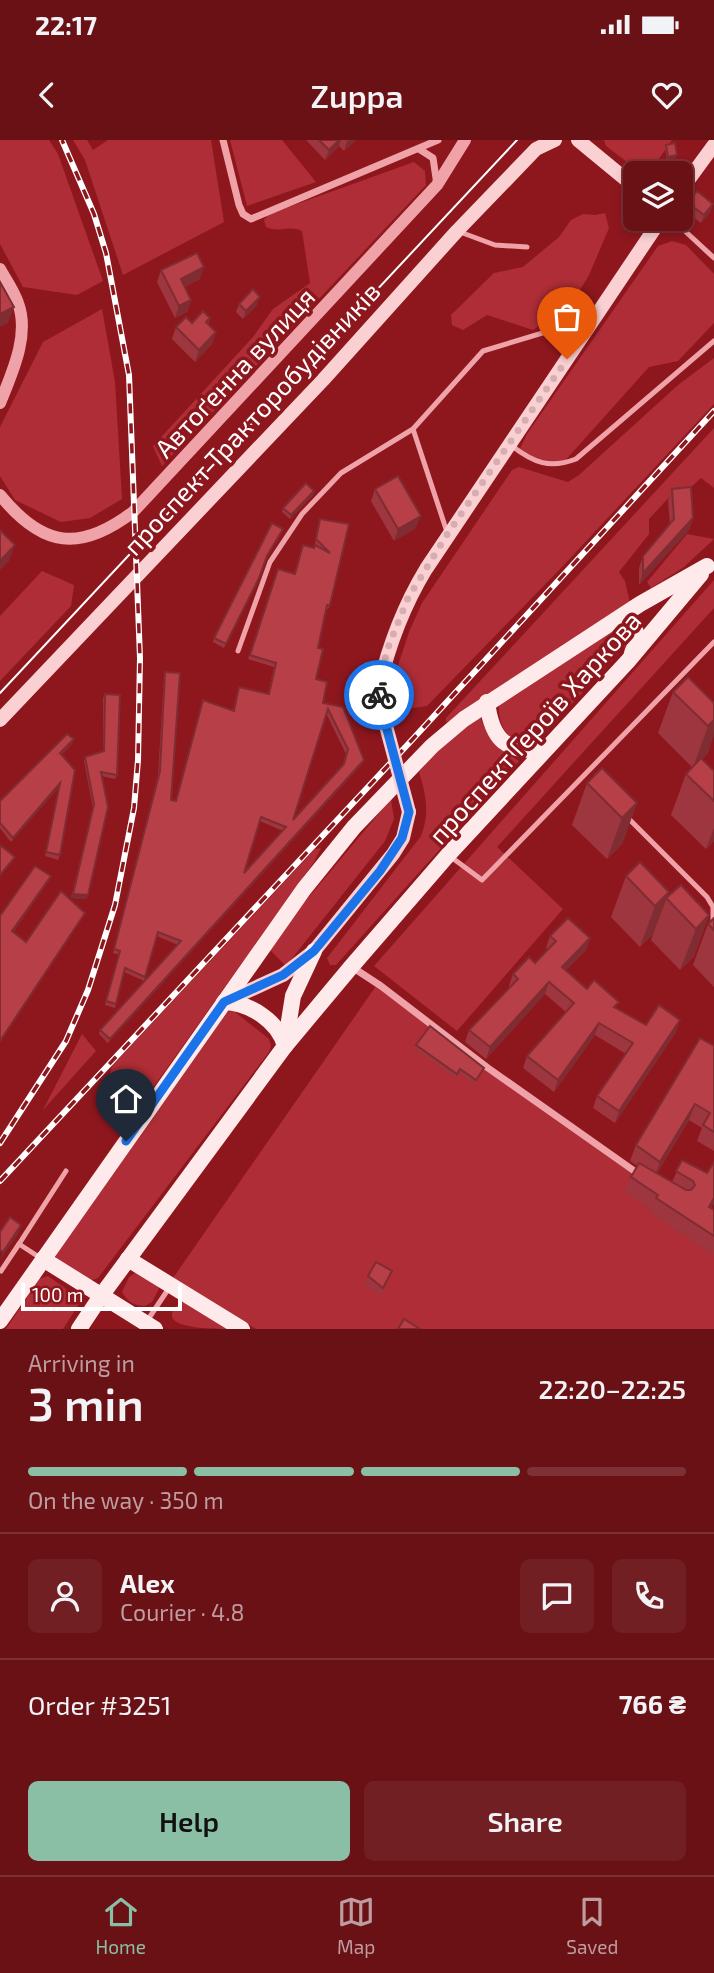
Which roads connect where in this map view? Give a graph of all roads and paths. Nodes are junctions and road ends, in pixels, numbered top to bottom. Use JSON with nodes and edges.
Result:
{"nodes":[{"id":1,"x":223,"y":140,"type":"edge"},
{"id":2,"x":438,"y":140,"type":"edge"},
{"id":3,"x":465,"y":140,"type":"edge"},
{"id":4,"x":555,"y":140,"type":"edge"},
{"id":5,"x":578,"y":140,"type":"edge"},
{"id":6,"x":714,"y":145,"type":"edge"},
{"id":7,"x":419,"y":149,"type":"junction"},
{"id":8,"x":693,"y":174,"type":"edge"},
{"id":9,"x":623,"y":177,"type":"edge"},
{"id":10,"x":437,"y":185,"type":"junction"},
{"id":11,"x":457,"y":231,"type":"junction"},
{"id":12,"x":653,"y":231,"type":"edge"},
{"id":13,"x":685,"y":231,"type":"edge"},
{"id":14,"x":527,"y":247,"type":"dead end"},
{"id":15,"x":714,"y":258,"type":"edge"},
{"id":16,"x":0,"y":269,"type":"edge"},
{"id":17,"x":595,"y":317,"type":"junction"},
{"id":18,"x":714,"y":341,"type":"edge"},
{"id":19,"x":0,"y":403,"type":"edge"},
{"id":20,"x":413,"y":429,"type":"junction"},
{"id":21,"x":510,"y":444,"type":"junction"},
{"id":22,"x":0,"y":495,"type":"edge"},
{"id":23,"x":448,"y":533,"type":"junction"},
{"id":24,"x":712,"y":562,"type":"edge"},
{"id":25,"x":616,"y":620,"type":"junction"},
{"id":26,"x":714,"y":642,"type":"edge"},
{"id":27,"x":238,"y":650,"type":"dead end"},
{"id":28,"x":628,"y":661,"type":"junction"},
{"id":29,"x":487,"y":702,"type":"junction"},
{"id":30,"x":0,"y":720,"type":"edge"},
{"id":31,"x":544,"y":750,"type":"junction"},
{"id":32,"x":585,"y":775,"type":"junction"},
{"id":33,"x":594,"y":785,"type":"edge"},
{"id":34,"x":624,"y":814,"type":"edge"},
{"id":35,"x":449,"y":855,"type":"junction"},
{"id":36,"x":712,"y":927,"type":"edge"},
{"id":37,"x":314,"y":951,"type":"junction"},
{"id":38,"x":351,"y":967,"type":"junction"},
{"id":39,"x":224,"y":1002,"type":"junction"},
{"id":40,"x":285,"y":1046,"type":"junction"},
{"id":41,"x":66,"y":1171,"type":"dead end"},
{"id":42,"x":645,"y":1179,"type":"edge"},
{"id":43,"x":19,"y":1244,"type":"junction"},
{"id":44,"x":43,"y":1259,"type":"junction"},
{"id":45,"x":128,"y":1259,"type":"junction"},
{"id":46,"x":1,"y":1271,"type":"edge"},
{"id":47,"x":170,"y":1285,"type":"junction"},
{"id":48,"x":101,"y":1296,"type":"junction"},
{"id":49,"x":0,"y":1321,"type":"edge"},
{"id":50,"x":147,"y":1327,"type":"edge"},
{"id":51,"x":79,"y":1329,"type":"edge"},
{"id":52,"x":242,"y":1329,"type":"edge"}],
"edges":[{"from":1,"to":7,"type":"street"},
{"from":2,"to":7,"type":"street"},
{"from":3,"to":10,"type":"street","name":"Автоґенна вулиця"},
{"from":4,"to":11,"type":"main road","name":"проспект Тракторобудівників"},
{"from":5,"to":9,"type":"main road"},
{"from":6,"to":8,"type":"main road"},
{"from":7,"to":10,"type":"street"},
{"from":10,"to":22,"type":"street","name":"Автоґенна вулиця"},
{"from":11,"to":14,"type":"lane"},
{"from":11,"to":30,"type":"main road","name":"проспект Тракторобудівників"},
{"from":12,"to":17,"type":"main road"},
{"from":13,"to":15,"type":"lane"},
{"from":16,"to":19,"type":"street"},
{"from":17,"to":20,"type":"lane"},
{"from":17,"to":21,"type":"main road"},
{"from":18,"to":21,"type":"lane"},
{"from":20,"to":23,"type":"lane"},
{"from":20,"to":27,"type":"lane"},
{"from":21,"to":23,"type":"main road"},
{"from":23,"to":37,"type":"main road","bridge":true},
{"from":24,"to":25,"type":"main road","name":"проспект Героїв Харкова"},
{"from":24,"to":28,"type":"main road","name":"проспект Героїв Харкова"},
{"from":25,"to":28,"type":"main road"},
{"from":25,"to":29,"type":"main road","name":"проспект Героїв Харкова"},
{"from":26,"to":32,"type":"lane"},
{"from":28,"to":31,"type":"main road","name":"проспект Героїв Харкова"},
{"from":29,"to":31,"type":"main road"},
{"from":29,"to":39,"type":"main road","name":"проспект Героїв Харкова"},
{"from":31,"to":35,"type":"main road","name":"проспект Героїв Харкова"},
{"from":32,"to":33,"type":"lane"},
{"from":32,"to":35,"type":"lane"},
{"from":34,"to":36,"type":"lane"},
{"from":35,"to":38,"type":"main road","name":"проспект Героїв Харкова"},
{"from":37,"to":39,"type":"main road"},
{"from":37,"to":40,"type":"main road"},
{"from":38,"to":40,"type":"main road","name":"проспект Героїв Харкова"},
{"from":38,"to":42,"type":"street"},
{"from":39,"to":40,"type":"main road"},
{"from":39,"to":44,"type":"main road","name":"проспект Героїв Харкова"},
{"from":40,"to":45,"type":"main road","name":"проспект Героїв Харкова"},
{"from":41,"to":43,"type":"lane"},
{"from":43,"to":44,"type":"lane"},
{"from":43,"to":46,"type":"lane"},
{"from":44,"to":48,"type":"main road"},
{"from":44,"to":49,"type":"main road","name":"проспект Героїв Харкова"},
{"from":45,"to":47,"type":"main road"},
{"from":45,"to":48,"type":"main road","name":"проспект Героїв Харкова"},
{"from":47,"to":50,"type":"lane"},
{"from":47,"to":52,"type":"main road"},
{"from":48,"to":50,"type":"main road"},
{"from":48,"to":51,"type":"main road","name":"проспект Героїв Харкова"}]}
